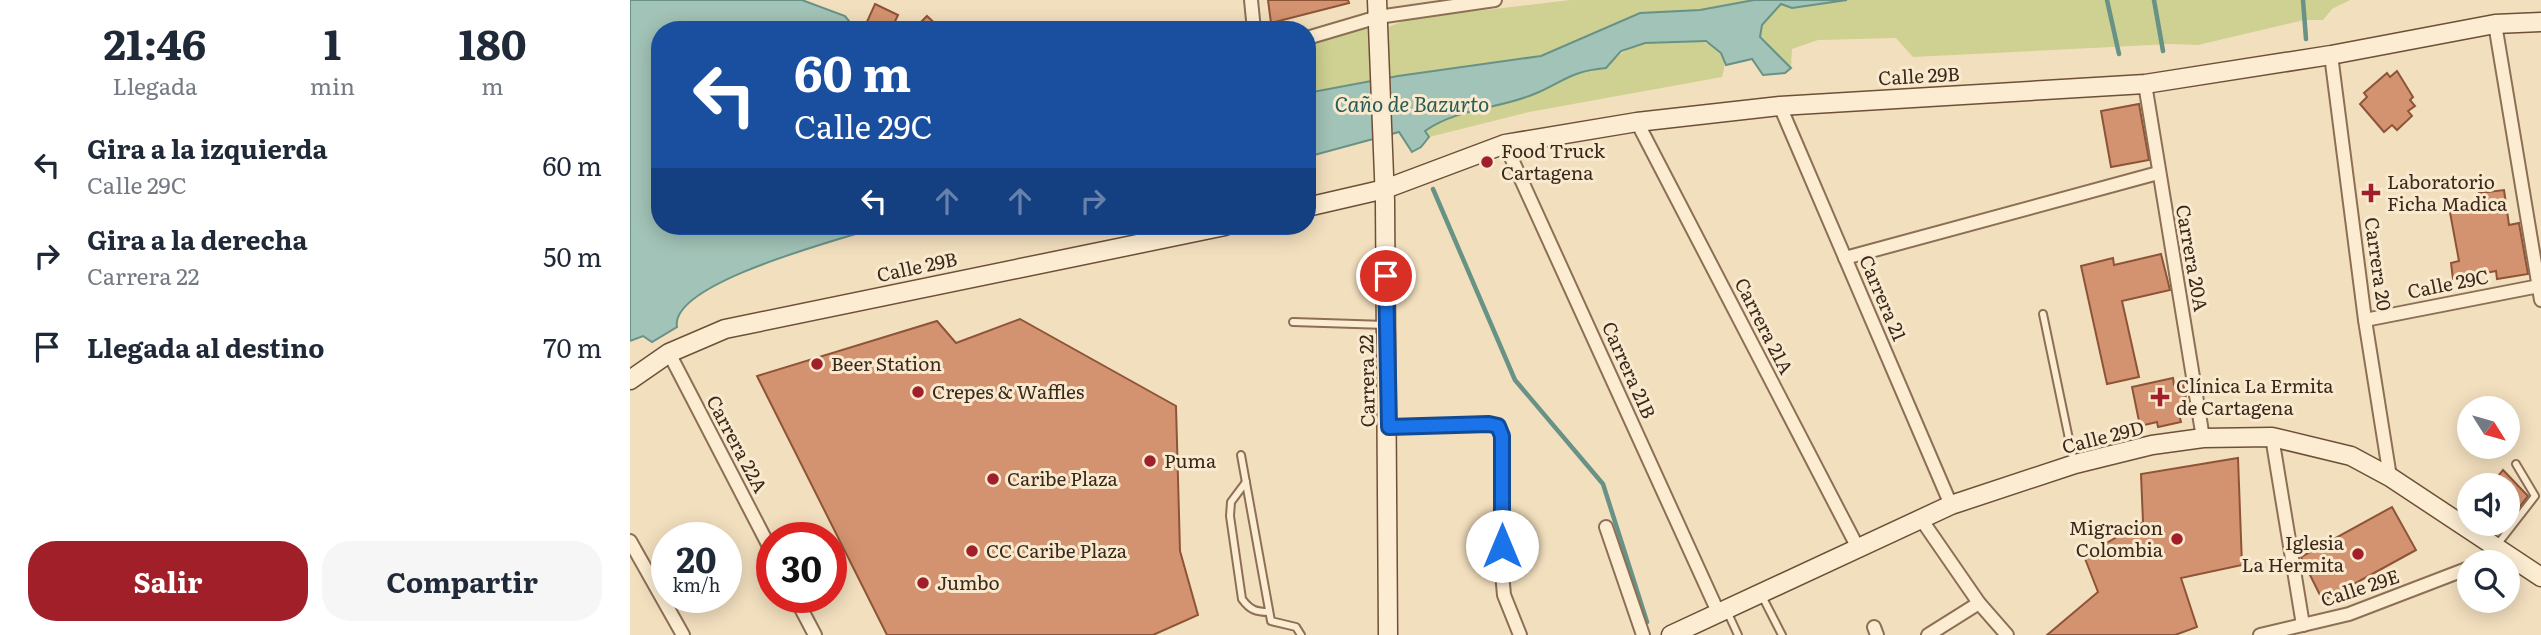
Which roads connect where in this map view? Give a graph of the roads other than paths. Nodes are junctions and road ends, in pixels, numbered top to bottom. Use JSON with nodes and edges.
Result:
{"nodes":[{"id":1,"x":1251,"y":0,"type":"edge"},
{"id":2,"x":1495,"y":0,"type":"edge"},
{"id":3,"x":1378,"y":16,"type":"edge"},
{"id":4,"x":1253,"y":21,"type":"edge"},
{"id":5,"x":2541,"y":22,"type":"edge"},
{"id":6,"x":2495,"y":24,"type":"junction"},
{"id":7,"x":1316,"y":35,"type":"edge"},
{"id":8,"x":2331,"y":55,"type":"junction"},
{"id":9,"x":2145,"y":84,"type":"junction"},
{"id":10,"x":1780,"y":106,"type":"junction"},
{"id":11,"x":1637,"y":121,"type":"junction"},
{"id":12,"x":1506,"y":144,"type":"junction"},
{"id":13,"x":2158,"y":173,"type":"junction"},
{"id":14,"x":1385,"y":188,"type":"junction"},
{"id":15,"x":1316,"y":205,"type":"edge"},
{"id":16,"x":1182,"y":235,"type":"edge"},
{"id":17,"x":1845,"y":258,"type":"junction"},
{"id":18,"x":2540,"y":293,"type":"edge"},
{"id":19,"x":2043,"y":314,"type":"dead end"},
{"id":20,"x":2365,"y":320,"type":"junction"},
{"id":21,"x":1293,"y":321,"type":"dead end"},
{"id":22,"x":1387,"y":325,"type":"junction"},
{"id":23,"x":669,"y":354,"type":"junction"},
{"id":24,"x":630,"y":380,"type":"edge"},
{"id":25,"x":1389,"y":427,"type":"junction"},
{"id":26,"x":2272,"y":437,"type":"junction"},
{"id":27,"x":2203,"y":438,"type":"junction"},
{"id":28,"x":1241,"y":454,"type":"dead end"},
{"id":29,"x":2075,"y":464,"type":"junction"},
{"id":30,"x":2516,"y":464,"type":"dead end"},
{"id":31,"x":2390,"y":477,"type":"junction"},
{"id":32,"x":1246,"y":481,"type":"junction"},
{"id":33,"x":1951,"y":505,"type":"junction"},
{"id":34,"x":1921,"y":519,"type":"junction"},
{"id":35,"x":756,"y":522,"type":"edge"},
{"id":36,"x":1606,"y":527,"type":"dead end"},
{"id":37,"x":630,"y":541,"type":"edge"},
{"id":38,"x":1858,"y":548,"type":"junction"},
{"id":39,"x":2490,"y":550,"type":"edge"},
{"id":40,"x":2499,"y":550,"type":"edge"},
{"id":41,"x":2520,"y":566,"type":"edge"},
{"id":42,"x":2457,"y":573,"type":"edge"},
{"id":43,"x":2541,"y":577,"type":"edge"},
{"id":44,"x":1760,"y":592,"type":"junction"},
{"id":45,"x":1979,"y":603,"type":"junction"},
{"id":46,"x":1722,"y":611,"type":"junction"},
{"id":47,"x":1269,"y":612,"type":"junction"},
{"id":48,"x":801,"y":613,"type":"edge"},
{"id":49,"x":2304,"y":625,"type":"junction"},
{"id":50,"x":809,"y":633,"type":"edge"},
{"id":51,"x":683,"y":635,"type":"edge"},
{"id":52,"x":1301,"y":635,"type":"edge"},
{"id":53,"x":1388,"y":635,"type":"edge"},
{"id":54,"x":1520,"y":635,"type":"edge"},
{"id":55,"x":1643,"y":635,"type":"edge"},
{"id":56,"x":1671,"y":635,"type":"edge"},
{"id":57,"x":1738,"y":635,"type":"edge"},
{"id":58,"x":1782,"y":635,"type":"edge"},
{"id":59,"x":1928,"y":635,"type":"edge"},
{"id":60,"x":2007,"y":635,"type":"edge"},
{"id":61,"x":2260,"y":635,"type":"edge"}],
"edges":[{"from":1,"to":4,"type":"street"},
{"from":2,"to":3,"type":"street"},
{"from":3,"to":7,"type":"street"},
{"from":3,"to":14,"type":"main road","name":"Carrera 22"},
{"from":5,"to":6,"type":"main road","name":"Calle 29B"},
{"from":6,"to":8,"type":"main road","name":"Calle 29B"},
{"from":6,"to":18,"type":"street"},
{"from":8,"to":9,"type":"main road","name":"Calle 29B"},
{"from":8,"to":20,"type":"street","name":"Carrera 20"},
{"from":9,"to":10,"type":"main road","name":"Calle 29B"},
{"from":9,"to":13,"type":"street","name":"Carrera 20A"},
{"from":10,"to":11,"type":"main road","name":"Calle 29B"},
{"from":10,"to":17,"type":"street","name":"Carrera 21"},
{"from":11,"to":12,"type":"main road","name":"Calle 29B"},
{"from":11,"to":38,"type":"street","name":"Carrera 21A"},
{"from":12,"to":14,"type":"main road","name":"Calle 29B"},
{"from":12,"to":46,"type":"street","name":"Carrera 21B"},
{"from":13,"to":17,"type":"street"},
{"from":13,"to":27,"type":"street","name":"Carrera 20A"},
{"from":14,"to":15,"type":"main road","name":"Calle 29B"},
{"from":14,"to":22,"type":"main road","name":"Carrera 22"},
{"from":16,"to":23,"type":"main road","name":"Calle 29B"},
{"from":17,"to":33,"type":"street","name":"Carrera 21"},
{"from":18,"to":20,"type":"street","name":"Calle 29C"},
{"from":19,"to":29,"type":"lane"},
{"from":20,"to":31,"type":"street","name":"Carrera 20"},
{"from":21,"to":22,"type":"lane"},
{"from":22,"to":25,"type":"main road","name":"Carrera 22"},
{"from":23,"to":24,"type":"main road","name":"Calle 29B"},
{"from":23,"to":35,"type":"street","name":"Carrera 22A"},
{"from":25,"to":53,"type":"main road","name":"Carrera 22"},
{"from":25,"to":54,"type":"street"},
{"from":26,"to":27,"type":"main road","name":"Calle 29D"},
{"from":26,"to":31,"type":"main road","name":"Calle 29D"},
{"from":26,"to":49,"type":"street"},
{"from":27,"to":29,"type":"main road","name":"Calle 29D"},
{"from":28,"to":32,"type":"lane"},
{"from":29,"to":33,"type":"main road","name":"Calle 29D"},
{"from":30,"to":40,"type":"lane"},
{"from":31,"to":39,"type":"main road","name":"Calle 29D"},
{"from":32,"to":47,"type":"lane"},
{"from":32,"to":47,"type":"lane"},
{"from":33,"to":34,"type":"main road","name":"Calle 29D"},
{"from":34,"to":38,"type":"main road","name":"Calle 29D"},
{"from":34,"to":45,"type":"street"},
{"from":36,"to":55,"type":"street"},
{"from":37,"to":51,"type":"street"},
{"from":38,"to":44,"type":"main road","name":"Calle 29D"},
{"from":41,"to":43,"type":"main road","name":"Calle 29D"},
{"from":42,"to":49,"type":"street","name":"Calle 29E"},
{"from":44,"to":46,"type":"main road","name":"Calle 29D"},
{"from":44,"to":58,"type":"lane"},
{"from":45,"to":59,"type":"street"},
{"from":45,"to":60,"type":"street"},
{"from":46,"to":56,"type":"main road","name":"Calle 29D"},
{"from":46,"to":57,"type":"lane"},
{"from":47,"to":52,"type":"lane"},
{"from":48,"to":50,"type":"street"},
{"from":49,"to":61,"type":"street","name":"Calle 29E"}]}
